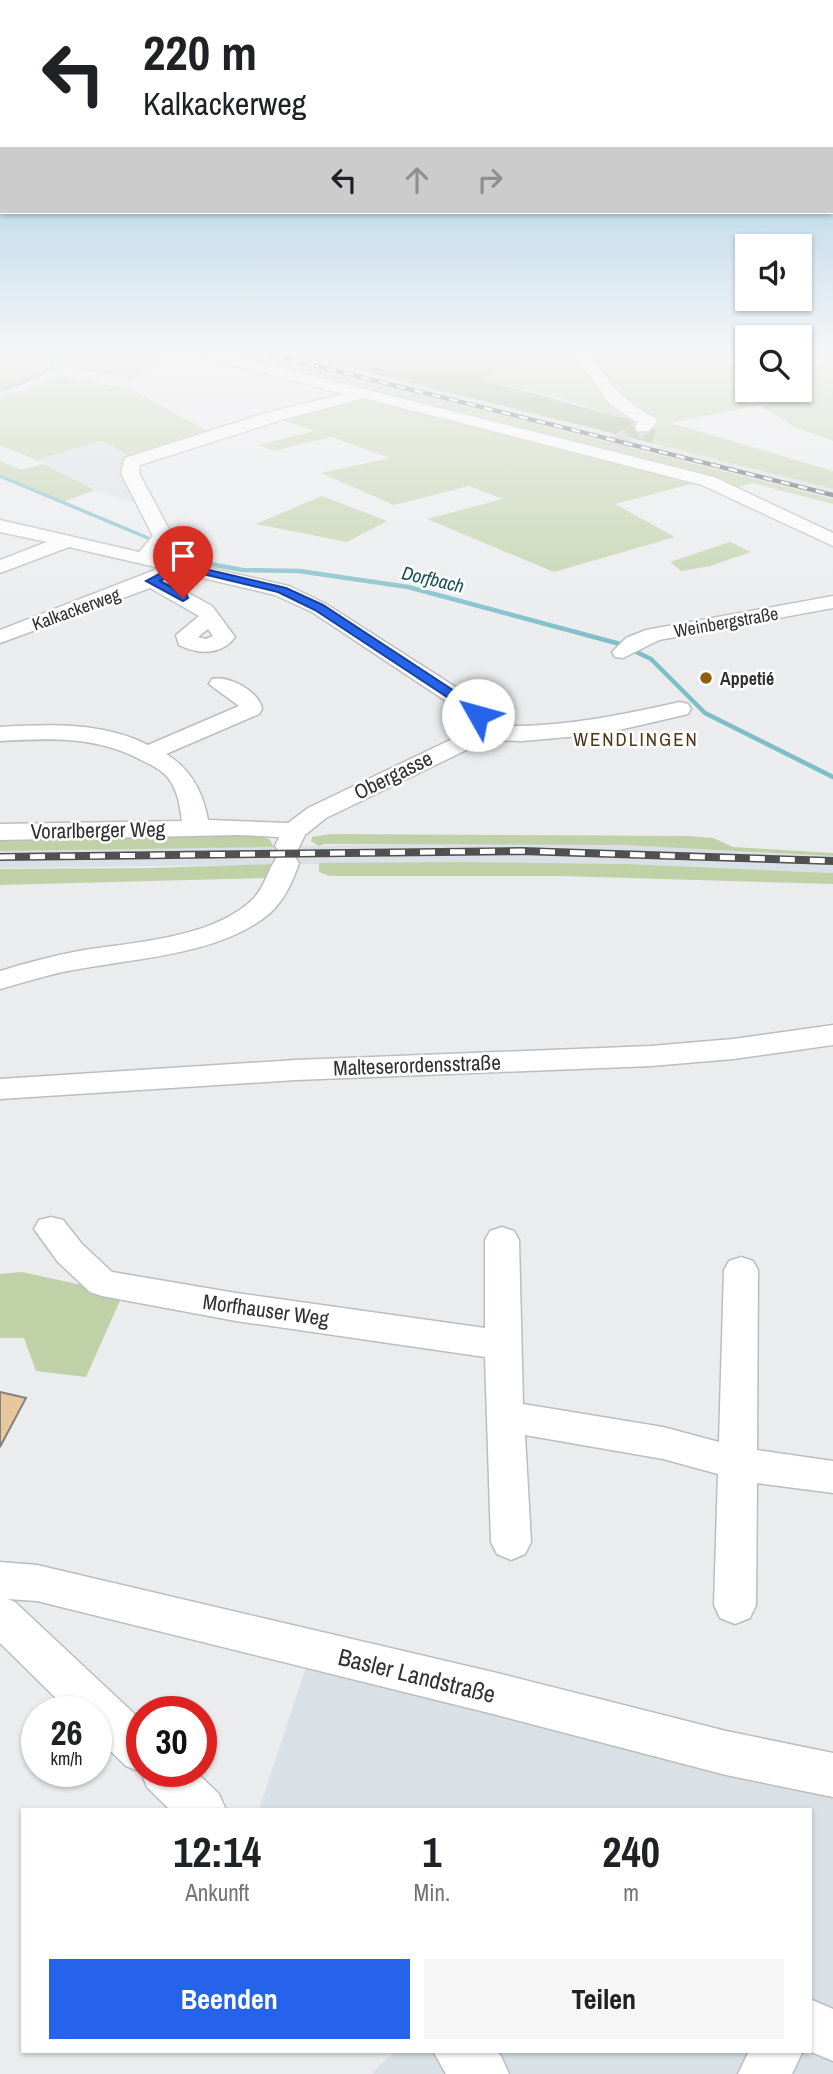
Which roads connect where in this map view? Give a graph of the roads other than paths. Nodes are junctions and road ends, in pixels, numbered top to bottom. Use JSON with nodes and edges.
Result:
{"nodes":[{"id":1,"x":175,"y":448,"type":"edge"},
{"id":2,"x":602,"y":448,"type":"edge"},
{"id":3,"x":0,"y":526,"type":"edge"},
{"id":4,"x":833,"y":540,"type":"edge"},
{"id":5,"x":65,"y":542,"type":"junction"},
{"id":6,"x":154,"y":548,"type":"junction"},
{"id":7,"x":180,"y":566,"type":"junction"},
{"id":8,"x":0,"y":567,"type":"edge"},
{"id":9,"x":151,"y":581,"type":"junction"},
{"id":10,"x":833,"y":602,"type":"edge"},
{"id":11,"x":210,"y":617,"type":"dead end"},
{"id":12,"x":0,"y":637,"type":"edge"},
{"id":13,"x":627,"y":649,"type":"dead end"},
{"id":14,"x":220,"y":684,"type":"dead end"},
{"id":15,"x":680,"y":709,"type":"dead end"},
{"id":16,"x":483,"y":733,"type":"junction"},
{"id":17,"x":0,"y":734,"type":"edge"},
{"id":18,"x":149,"y":753,"type":"junction"},
{"id":19,"x":197,"y":828,"type":"junction"},
{"id":20,"x":0,"y":832,"type":"edge"},
{"id":21,"x":289,"y":847,"type":"junction"},
{"id":22,"x":0,"y":980,"type":"edge"},
{"id":23,"x":833,"y":1035,"type":"edge"},
{"id":24,"x":0,"y":1089,"type":"edge"},
{"id":25,"x":51,"y":1229,"type":"dead end"},
{"id":26,"x":502,"y":1240,"type":"dead end"},
{"id":27,"x":741,"y":1270,"type":"dead end"},
{"id":28,"x":503,"y":1345,"type":"junction"},
{"id":29,"x":505,"y":1416,"type":"junction"},
{"id":30,"x":739,"y":1464,"type":"junction"},
{"id":31,"x":833,"y":1477,"type":"edge"},
{"id":32,"x":511,"y":1542,"type":"dead end"},
{"id":33,"x":0,"y":1580,"type":"edge"},
{"id":34,"x":735,"y":1605,"type":"dead end"},
{"id":35,"x":0,"y":1615,"type":"edge"},
{"id":36,"x":126,"y":1736,"type":"edge"},
{"id":37,"x":833,"y":1775,"type":"edge"},
{"id":38,"x":179,"y":1787,"type":"edge"},
{"id":39,"x":201,"y":1808,"type":"edge"},
{"id":40,"x":812,"y":2025,"type":"edge"},
{"id":41,"x":833,"y":2036,"type":"edge"},
{"id":42,"x":460,"y":2053,"type":"edge"},
{"id":43,"x":777,"y":2053,"type":"edge"},
{"id":44,"x":483,"y":2074,"type":"edge"},
{"id":45,"x":764,"y":2074,"type":"edge"}],
"edges":[{"from":1,"to":6,"type":"street"},
{"from":2,"to":4,"type":"street"},
{"from":3,"to":5,"type":"street"},
{"from":5,"to":6,"type":"street"},
{"from":5,"to":8,"type":"street"},
{"from":6,"to":7,"type":"street"},
{"from":7,"to":9,"type":"street","name":"Kalkackerweg"},
{"from":7,"to":16,"type":"street"},
{"from":9,"to":11,"type":"street"},
{"from":9,"to":12,"type":"street","name":"Kalkackerweg"},
{"from":10,"to":13,"type":"street","name":"Weinbergstraße"},
{"from":14,"to":18,"type":"street"},
{"from":15,"to":16,"type":"street","name":"Obergasse"},
{"from":16,"to":21,"type":"street","name":"Obergasse"},
{"from":17,"to":18,"type":"street","name":"Vorarlberger Weg"},
{"from":18,"to":19,"type":"street","name":"Vorarlberger Weg"},
{"from":19,"to":20,"type":"street","name":"Vorarlberger Weg"},
{"from":19,"to":21,"type":"street","name":"Vorarlberger Weg"},
{"from":21,"to":22,"type":"street","name":"Obergasse"},
{"from":23,"to":24,"type":"street","name":"Malteserordensstraße"},
{"from":25,"to":28,"type":"street","name":"Morfhauser Weg"},
{"from":26,"to":28,"type":"street"},
{"from":27,"to":30,"type":"street"},
{"from":28,"to":29,"type":"street"},
{"from":29,"to":30,"type":"street"},
{"from":29,"to":32,"type":"street"},
{"from":30,"to":31,"type":"street"},
{"from":30,"to":34,"type":"street"},
{"from":33,"to":37,"type":"street","name":"Basler Landstraße"},
{"from":35,"to":36,"type":"street"},
{"from":38,"to":39,"type":"street"},
{"from":40,"to":41,"type":"street"},
{"from":42,"to":44,"type":"street"},
{"from":43,"to":45,"type":"street"}]}
